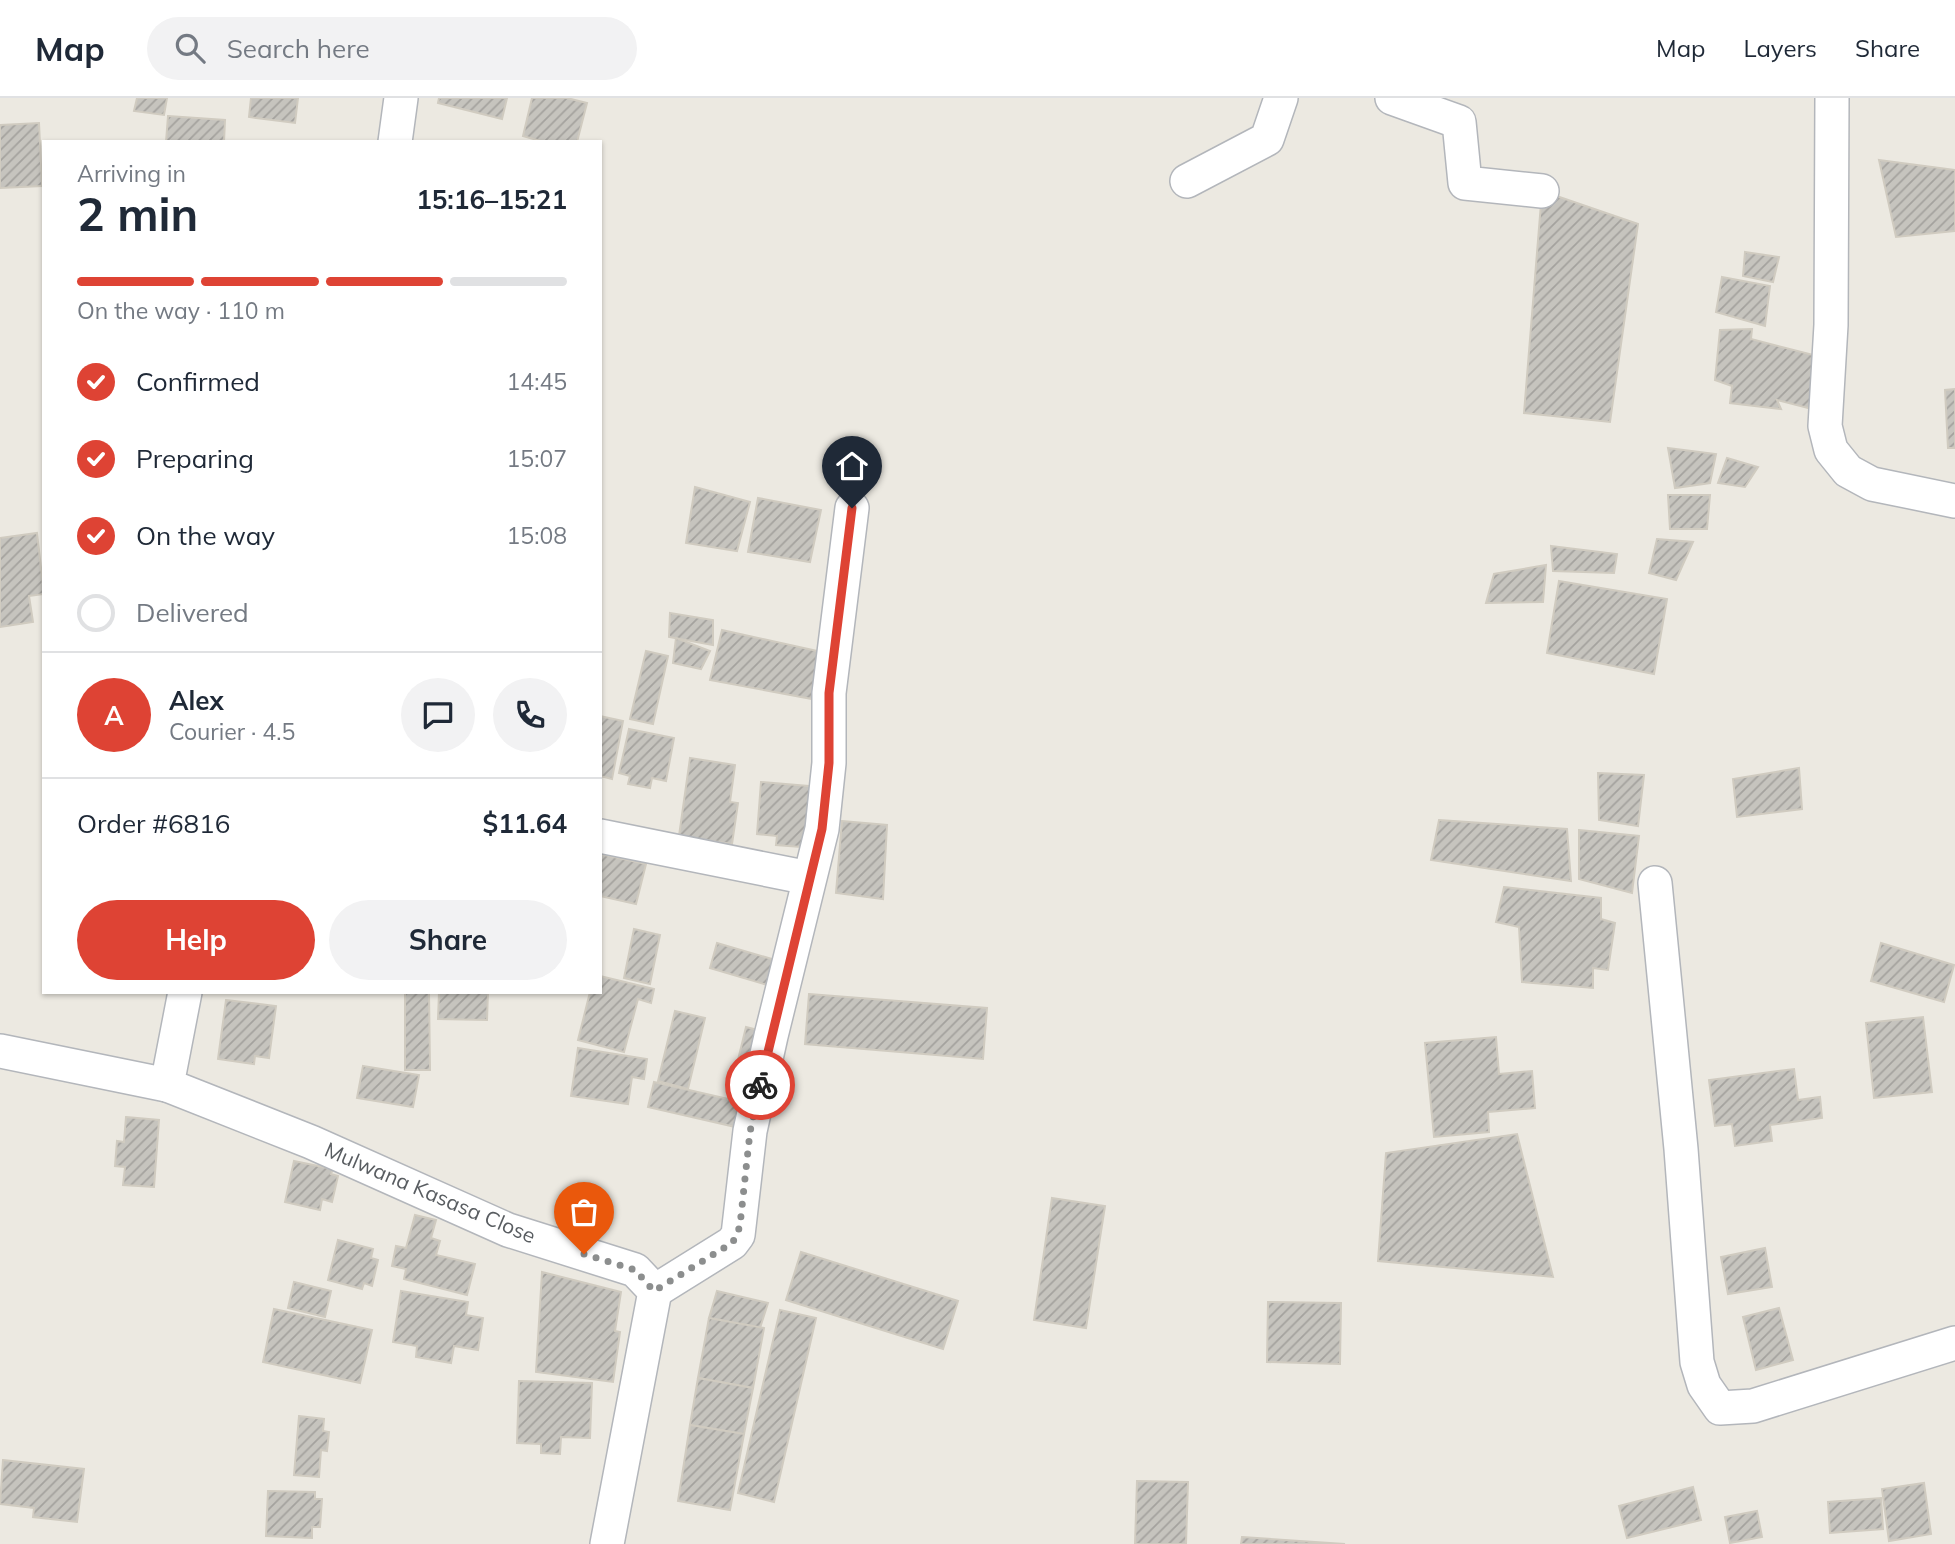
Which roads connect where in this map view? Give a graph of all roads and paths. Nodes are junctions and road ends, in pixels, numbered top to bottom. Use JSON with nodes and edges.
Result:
{"nodes":[{"id":1,"x":401,"y":98,"type":"edge"},
{"id":2,"x":1281,"y":98,"type":"edge"},
{"id":3,"x":1392,"y":98,"type":"edge"},
{"id":4,"x":1832,"y":98,"type":"edge"},
{"id":5,"x":395,"y":140,"type":"edge"},
{"id":6,"x":1187,"y":181,"type":"dead end"},
{"id":7,"x":1542,"y":191,"type":"dead end"},
{"id":8,"x":1955,"y":501,"type":"edge"},
{"id":9,"x":852,"y":508,"type":"dead end"},
{"id":10,"x":602,"y":836,"type":"edge"},
{"id":11,"x":809,"y":878,"type":"junction"},
{"id":12,"x":1655,"y":883,"type":"dead end"},
{"id":13,"x":185,"y":994,"type":"edge"},
{"id":14,"x":0,"y":1051,"type":"edge"},
{"id":15,"x":167,"y":1085,"type":"junction"},
{"id":16,"x":654,"y":1291,"type":"junction"},
{"id":17,"x":1955,"y":1343,"type":"edge"},
{"id":18,"x":607,"y":1544,"type":"edge"}],
"edges":[{"from":1,"to":5,"type":"street"},
{"from":2,"to":6,"type":"street"},
{"from":3,"to":7,"type":"street"},
{"from":4,"to":8,"type":"street"},
{"from":9,"to":11,"type":"street"},
{"from":10,"to":11,"type":"street"},
{"from":11,"to":16,"type":"street"},
{"from":12,"to":17,"type":"street"},
{"from":13,"to":15,"type":"street"},
{"from":14,"to":15,"type":"street","name":"Mulwana Kasasa Close"},
{"from":15,"to":16,"type":"street","name":"Mulwana Kasasa Close"},
{"from":16,"to":18,"type":"street"}]}
